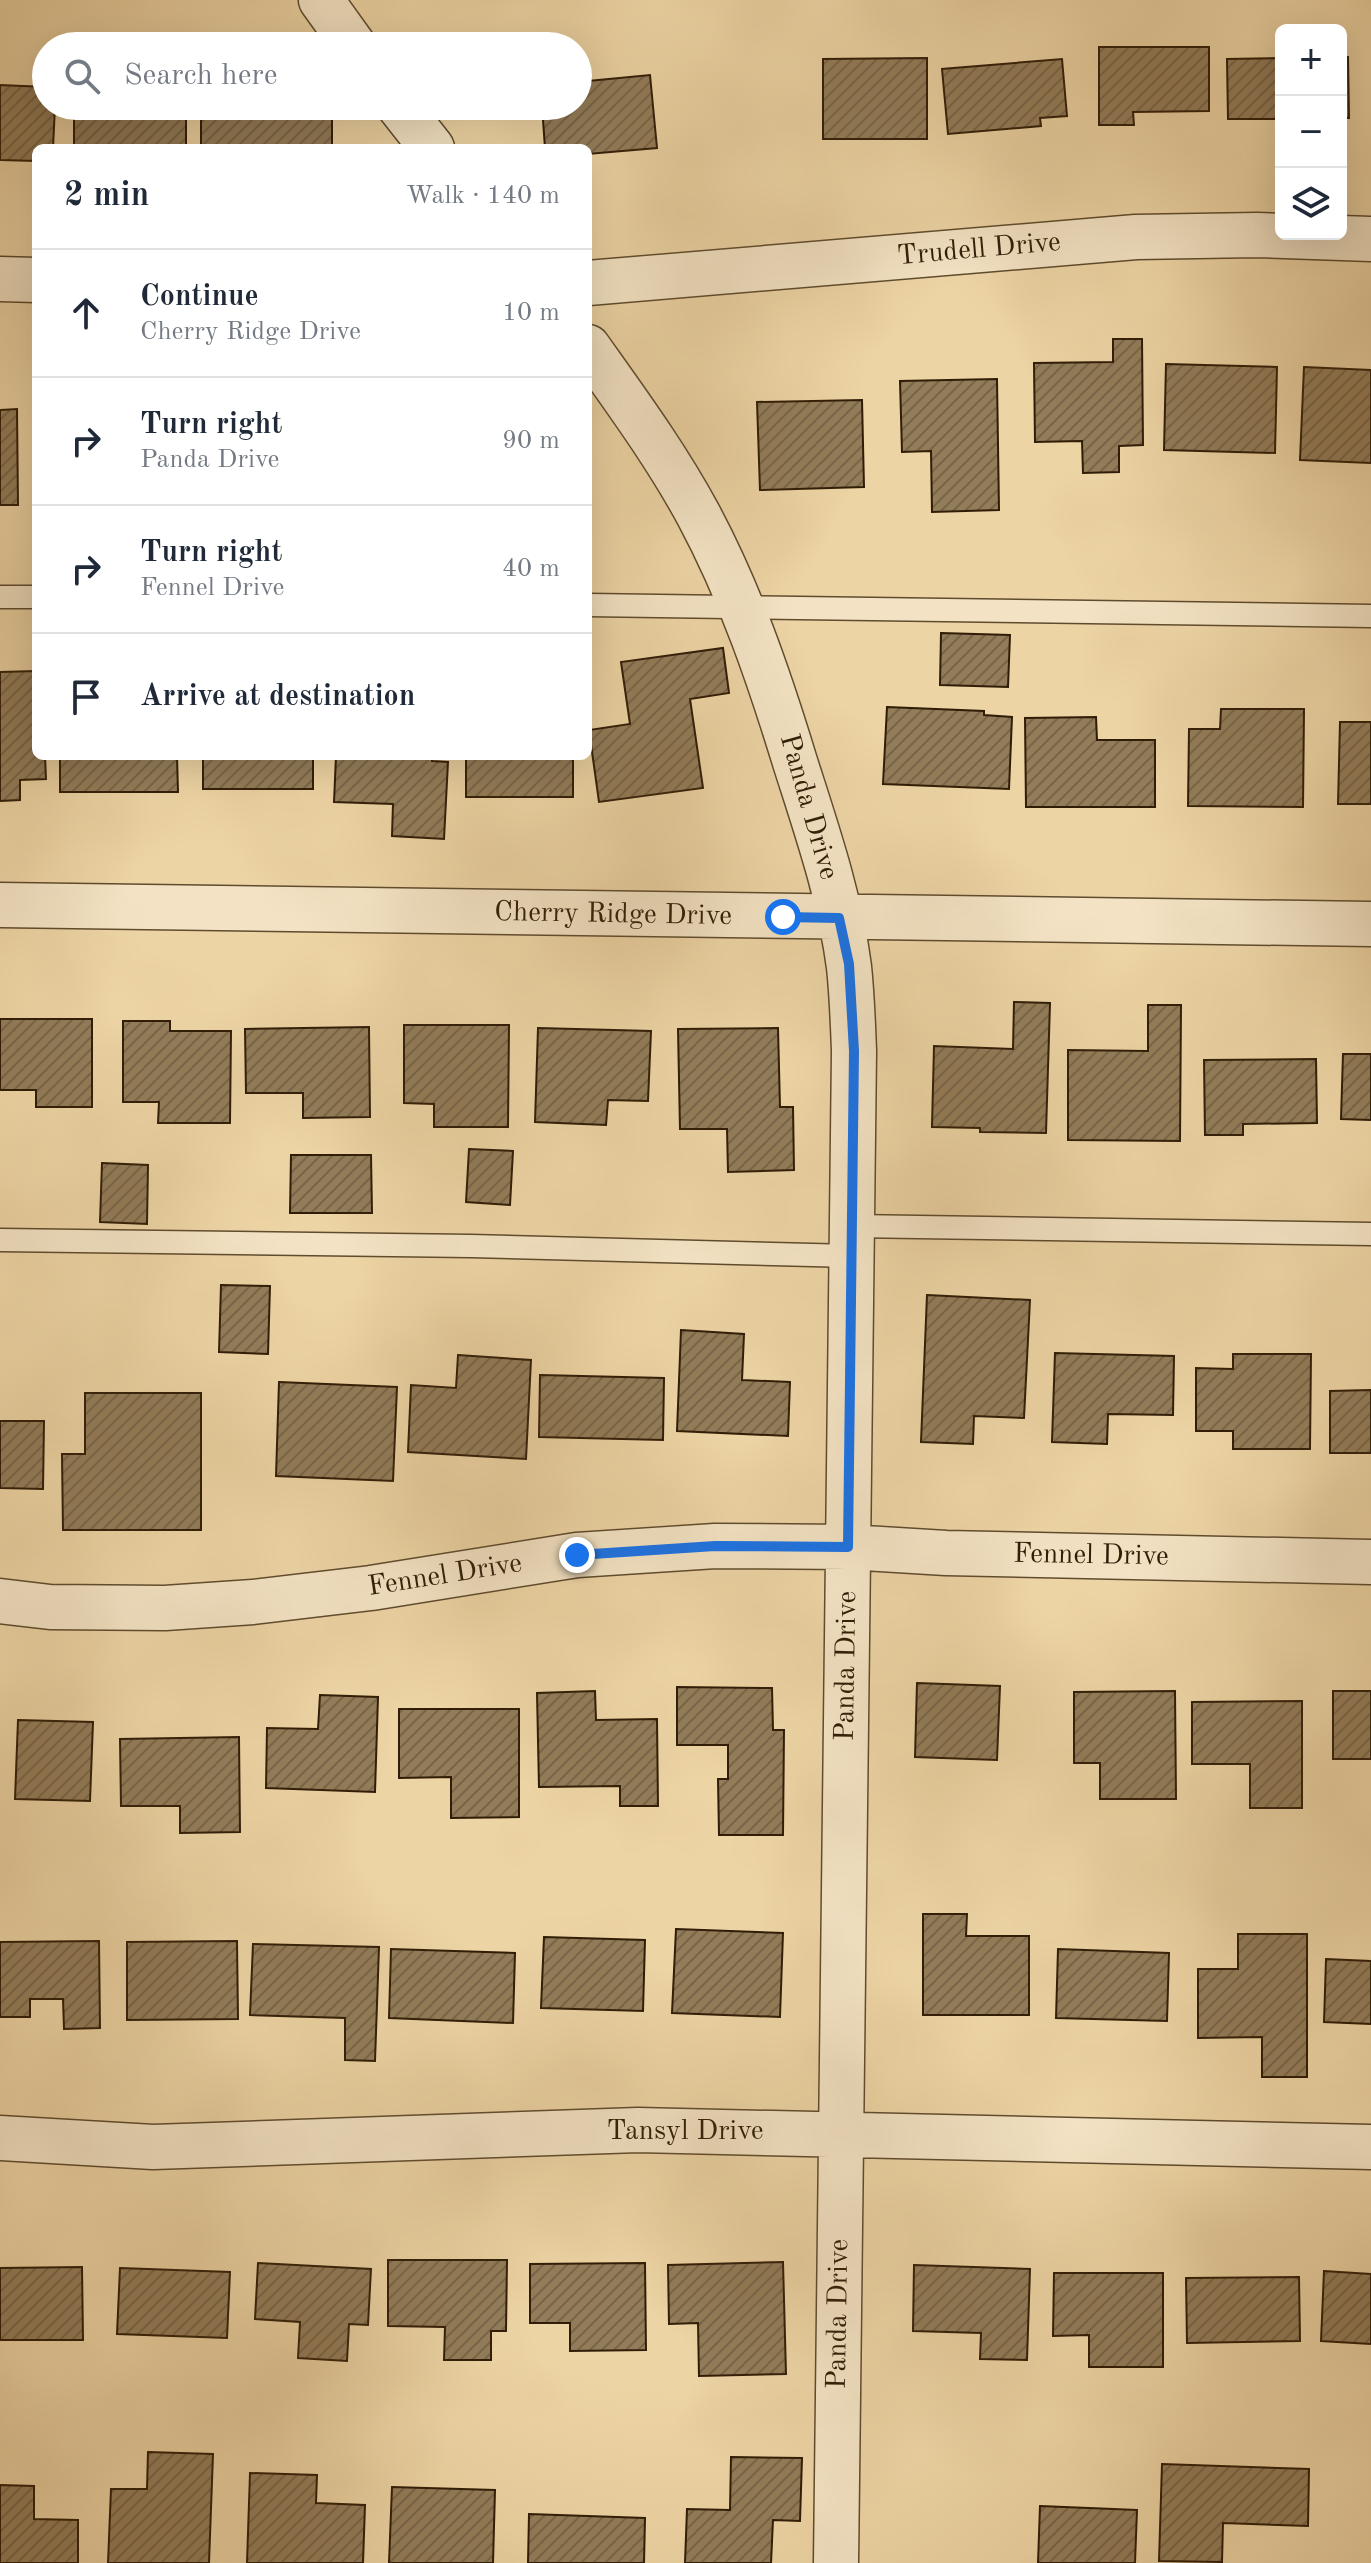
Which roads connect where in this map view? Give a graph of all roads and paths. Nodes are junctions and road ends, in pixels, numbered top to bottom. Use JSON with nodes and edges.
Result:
{"nodes":[{"id":1,"x":321,"y":0,"type":"edge"},
{"id":2,"x":344,"y":32,"type":"edge"},
{"id":3,"x":410,"y":120,"type":"edge"},
{"id":4,"x":429,"y":144,"type":"edge"},
{"id":5,"x":1371,"y":239,"type":"edge"},
{"id":6,"x":0,"y":279,"type":"edge"},
{"id":7,"x":32,"y":280,"type":"edge"},
{"id":8,"x":592,"y":283,"type":"edge"},
{"id":9,"x":592,"y":353,"type":"edge"},
{"id":10,"x":0,"y":597,"type":"edge"},
{"id":11,"x":32,"y":597,"type":"edge"},
{"id":12,"x":592,"y":605,"type":"edge"},
{"id":13,"x":742,"y":607,"type":"junction"},
{"id":14,"x":1371,"y":616,"type":"edge"},
{"id":15,"x":0,"y":905,"type":"edge"},
{"id":16,"x":839,"y":918,"type":"junction"},
{"id":17,"x":1371,"y":924,"type":"edge"},
{"id":18,"x":1371,"y":1234,"type":"edge"},
{"id":19,"x":0,"y":1240,"type":"edge"},
{"id":20,"x":852,"y":1241,"type":"junction"},
{"id":21,"x":848,"y":1547,"type":"junction"},
{"id":22,"x":1371,"y":1562,"type":"edge"},
{"id":23,"x":0,"y":1601,"type":"edge"},
{"id":24,"x":842,"y":2135,"type":"junction"},
{"id":25,"x":0,"y":2138,"type":"edge"},
{"id":26,"x":1371,"y":2147,"type":"edge"},
{"id":27,"x":836,"y":2563,"type":"edge"}],
"edges":[{"from":1,"to":2,"type":"street"},
{"from":3,"to":4,"type":"street"},
{"from":5,"to":8,"type":"street","name":"Trudell Drive"},
{"from":6,"to":7,"type":"street"},
{"from":9,"to":13,"type":"street","name":"Panda Drive"},
{"from":10,"to":11,"type":"lane"},
{"from":12,"to":13,"type":"lane"},
{"from":13,"to":14,"type":"lane"},
{"from":13,"to":16,"type":"street","name":"Panda Drive"},
{"from":15,"to":16,"type":"street","name":"Cherry Ridge Drive"},
{"from":16,"to":17,"type":"street","name":"Cherry Ridge Drive"},
{"from":16,"to":20,"type":"street","name":"Panda Drive"},
{"from":18,"to":20,"type":"lane"},
{"from":19,"to":20,"type":"lane"},
{"from":20,"to":21,"type":"street","name":"Panda Drive"},
{"from":21,"to":22,"type":"street","name":"Fennel Drive"},
{"from":21,"to":23,"type":"street","name":"Fennel Drive"},
{"from":21,"to":24,"type":"street","name":"Panda Drive"},
{"from":24,"to":25,"type":"street","name":"Tansyl Drive"},
{"from":24,"to":26,"type":"street","name":"Tansyl Drive"},
{"from":24,"to":27,"type":"street","name":"Panda Drive"}]}
